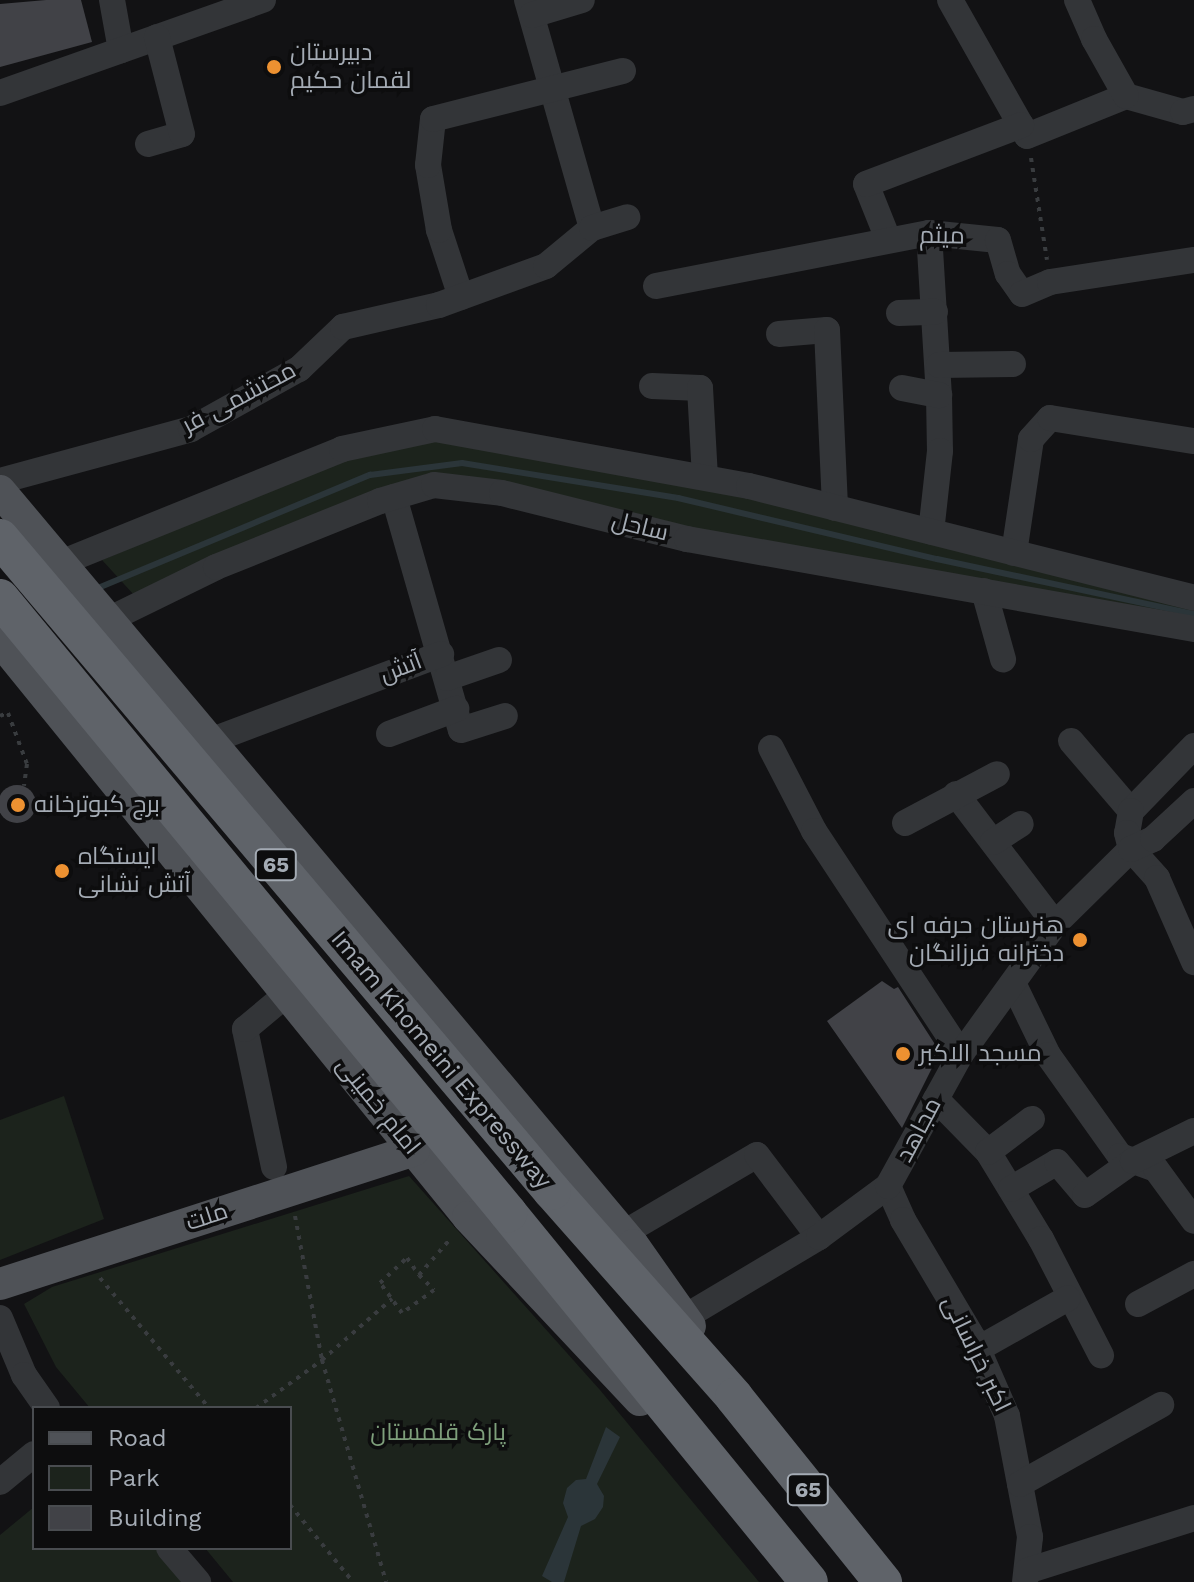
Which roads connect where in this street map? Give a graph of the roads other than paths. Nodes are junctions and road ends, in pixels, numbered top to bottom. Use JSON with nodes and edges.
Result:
{"nodes":[{"id":1,"x":112,"y":0,"type":"edge"},
{"id":2,"x":263,"y":0,"type":"edge"},
{"id":3,"x":582,"y":0,"type":"edge"},
{"id":4,"x":950,"y":0,"type":"edge"},
{"id":5,"x":1077,"y":0,"type":"edge"},
{"id":6,"x":529,"y":8,"type":"edge"},
{"id":7,"x":157,"y":37,"type":"junction"},
{"id":8,"x":121,"y":50,"type":"junction"},
{"id":9,"x":623,"y":71,"type":"dead end"},
{"id":10,"x":552,"y":87,"type":"junction"},
{"id":11,"x":0,"y":93,"type":"edge"},
{"id":12,"x":1126,"y":96,"type":"junction"},
{"id":13,"x":1194,"y":109,"type":"edge"},
{"id":14,"x":1024,"y":130,"type":"junction"},
{"id":15,"x":148,"y":144,"type":"dead end"},
{"id":16,"x":627,"y":217,"type":"dead end"},
{"id":17,"x":592,"y":228,"type":"junction"},
{"id":18,"x":929,"y":233,"type":"junction"},
{"id":19,"x":888,"y":239,"type":"junction"},
{"id":20,"x":1194,"y":260,"type":"edge"},
{"id":21,"x":656,"y":286,"type":"dead end"},
{"id":22,"x":461,"y":297,"type":"junction"},
{"id":23,"x":935,"y":312,"type":"junction"},
{"id":24,"x":899,"y":313,"type":"dead end"},
{"id":25,"x":779,"y":334,"type":"dead end"},
{"id":26,"x":1013,"y":364,"type":"dead end"},
{"id":27,"x":939,"y":365,"type":"junction"},
{"id":28,"x":652,"y":386,"type":"dead end"},
{"id":29,"x":902,"y":388,"type":"dead end"},
{"id":30,"x":939,"y":395,"type":"junction"},
{"id":31,"x":1194,"y":441,"type":"edge"},
{"id":32,"x":705,"y":477,"type":"junction"},
{"id":33,"x":0,"y":481,"type":"edge"},
{"id":34,"x":0,"y":491,"type":"edge"},
{"id":35,"x":394,"y":497,"type":"junction"},
{"id":36,"x":835,"y":508,"type":"junction"},
{"id":37,"x":931,"y":532,"type":"junction"},
{"id":38,"x":0,"y":538,"type":"edge"},
{"id":39,"x":1014,"y":553,"type":"junction"},
{"id":40,"x":63,"y":562,"type":"junction"},
{"id":41,"x":984,"y":591,"type":"junction"},
{"id":42,"x":0,"y":598,"type":"edge"},
{"id":43,"x":1194,"y":598,"type":"edge"},
{"id":44,"x":108,"y":620,"type":"junction"},
{"id":45,"x":1194,"y":629,"type":"edge"},
{"id":46,"x":0,"y":640,"type":"edge"},
{"id":47,"x":1003,"y":659,"type":"dead end"},
{"id":48,"x":499,"y":660,"type":"dead end"},
{"id":49,"x":444,"y":666,"type":"junction"},
{"id":50,"x":32,"y":680,"type":"junction"},
{"id":51,"x":0,"y":683,"type":"edge"},
{"id":52,"x":505,"y":716,"type":"dead end"},
{"id":53,"x":458,"y":720,"type":"junction"},
{"id":54,"x":389,"y":734,"type":"dead end"},
{"id":55,"x":210,"y":741,"type":"junction"},
{"id":56,"x":1071,"y":741,"type":"dead end"},
{"id":57,"x":1194,"y":746,"type":"edge"},
{"id":58,"x":771,"y":748,"type":"dead end"},
{"id":59,"x":232,"y":767,"type":"junction"},
{"id":60,"x":997,"y":774,"type":"dead end"},
{"id":61,"x":956,"y":794,"type":"junction"},
{"id":62,"x":1194,"y":801,"type":"edge"},
{"id":63,"x":267,"y":808,"type":"junction"},
{"id":64,"x":1131,"y":811,"type":"junction"},
{"id":65,"x":905,"y":823,"type":"dead end"},
{"id":66,"x":1021,"y":824,"type":"dead end"},
{"id":67,"x":156,"y":832,"type":"junction"},
{"id":68,"x":993,"y":842,"type":"junction"},
{"id":69,"x":1131,"y":849,"type":"junction"},
{"id":70,"x":185,"y":868,"type":"junction"},
{"id":71,"x":1183,"y":905,"type":"edge"},
{"id":72,"x":1055,"y":924,"type":"junction"},
{"id":73,"x":1194,"y":962,"type":"edge"},
{"id":74,"x":1013,"y":983,"type":"junction"},
{"id":75,"x":287,"y":994,"type":"junction"},
{"id":76,"x":961,"y":1054,"type":"junction"},
{"id":77,"x":936,"y":1099,"type":"junction"},
{"id":78,"x":1032,"y":1119,"type":"dead end"},
{"id":79,"x":1194,"y":1131,"type":"edge"},
{"id":80,"x":414,"y":1150,"type":"junction"},
{"id":81,"x":988,"y":1152,"type":"junction"},
{"id":82,"x":1133,"y":1161,"type":"junction"},
{"id":83,"x":282,"y":1179,"type":"junction"},
{"id":84,"x":888,"y":1186,"type":"junction"},
{"id":85,"x":1011,"y":1189,"type":"junction"},
{"id":86,"x":1194,"y":1221,"type":"edge"},
{"id":87,"x":624,"y":1233,"type":"junction"},
{"id":88,"x":819,"y":1237,"type":"junction"},
{"id":89,"x":1194,"y":1274,"type":"edge"},
{"id":90,"x":0,"y":1284,"type":"edge"},
{"id":91,"x":1068,"y":1298,"type":"junction"},
{"id":92,"x":1138,"y":1304,"type":"dead end"},
{"id":93,"x":685,"y":1317,"type":"junction"},
{"id":94,"x":0,"y":1318,"type":"edge"},
{"id":95,"x":978,"y":1349,"type":"junction"},
{"id":96,"x":1101,"y":1355,"type":"dead end"},
{"id":97,"x":734,"y":1397,"type":"junction"},
{"id":98,"x":1161,"y":1405,"type":"dead end"},
{"id":99,"x":46,"y":1406,"type":"edge"},
{"id":100,"x":32,"y":1456,"type":"edge"},
{"id":101,"x":0,"y":1482,"type":"edge"},
{"id":102,"x":1020,"y":1484,"type":"junction"},
{"id":103,"x":1194,"y":1518,"type":"edge"},
{"id":104,"x":171,"y":1550,"type":"edge"},
{"id":105,"x":782,"y":1551,"type":"junction"},
{"id":106,"x":1026,"y":1576,"type":"edge"},
{"id":107,"x":198,"y":1582,"type":"edge"},
{"id":108,"x":809,"y":1582,"type":"edge"},
{"id":109,"x":883,"y":1582,"type":"edge"}],
"edges":[{"from":1,"to":8,"type":"street"},
{"from":2,"to":7,"type":"street"},
{"from":3,"to":6,"type":"street"},
{"from":4,"to":14,"type":"street"},
{"from":5,"to":12,"type":"street"},
{"from":6,"to":10,"type":"street"},
{"from":7,"to":8,"type":"street"},
{"from":7,"to":15,"type":"street"},
{"from":8,"to":11,"type":"street"},
{"from":9,"to":10,"type":"street"},
{"from":10,"to":17,"type":"street"},
{"from":10,"to":22,"type":"street"},
{"from":12,"to":13,"type":"street"},
{"from":12,"to":14,"type":"street"},
{"from":14,"to":19,"type":"street"},
{"from":16,"to":17,"type":"street"},
{"from":17,"to":22,"type":"street","name":"محتشمی فر"},
{"from":18,"to":19,"type":"street","name":"میثم"},
{"from":18,"to":20,"type":"street","name":"میثم"},
{"from":18,"to":23,"type":"street"},
{"from":19,"to":21,"type":"street","name":"میثم"},
{"from":22,"to":33,"type":"street","name":"محتشمی فر"},
{"from":23,"to":24,"type":"street"},
{"from":23,"to":27,"type":"street"},
{"from":25,"to":36,"type":"street"},
{"from":26,"to":27,"type":"street"},
{"from":27,"to":30,"type":"street"},
{"from":28,"to":32,"type":"street"},
{"from":29,"to":30,"type":"street"},
{"from":30,"to":37,"type":"street"},
{"from":31,"to":39,"type":"street"},
{"from":32,"to":36,"type":"street"},
{"from":32,"to":40,"type":"street"},
{"from":34,"to":40,"type":"main road"},
{"from":35,"to":41,"type":"street","name":"ساحل"},
{"from":35,"to":44,"type":"street","name":"ساحل"},
{"from":35,"to":49,"type":"street","name":"آتش"},
{"from":36,"to":37,"type":"street"},
{"from":37,"to":39,"type":"street"},
{"from":38,"to":97,"type":"highway","name":"Imam Khomeini Expressway","number":"65","bridge":true},
{"from":39,"to":43,"type":"street"},
{"from":40,"to":44,"type":"main road"},
{"from":41,"to":45,"type":"street","name":"ساحل"},
{"from":41,"to":47,"type":"street"},
{"from":42,"to":105,"type":"highway","name":"Imam Khomeini Expressway","number":"65","bridge":true},
{"from":44,"to":55,"type":"main road"},
{"from":46,"to":50,"type":"main road","name":"امام خمینی"},
{"from":48,"to":49,"type":"street"},
{"from":49,"to":53,"type":"street"},
{"from":49,"to":55,"type":"street","name":"آتش"},
{"from":50,"to":51,"type":"main road"},
{"from":50,"to":67,"type":"main road","name":"امام خمینی"},
{"from":52,"to":53,"type":"street"},
{"from":53,"to":54,"type":"street"},
{"from":55,"to":59,"type":"main road"},
{"from":56,"to":64,"type":"street"},
{"from":57,"to":64,"type":"street"},
{"from":58,"to":76,"type":"street"},
{"from":59,"to":63,"type":"main road"},
{"from":59,"to":67,"type":"main road"},
{"from":60,"to":61,"type":"street"},
{"from":61,"to":65,"type":"street"},
{"from":61,"to":68,"type":"street"},
{"from":62,"to":69,"type":"street","name":"مجاهد"},
{"from":63,"to":70,"type":"main road"},
{"from":63,"to":87,"type":"main road"},
{"from":64,"to":69,"type":"street"},
{"from":66,"to":68,"type":"street"},
{"from":67,"to":70,"type":"main road","name":"امام خمینی"},
{"from":68,"to":72,"type":"street"},
{"from":69,"to":71,"type":"street"},
{"from":69,"to":72,"type":"street","name":"مجاهد"},
{"from":70,"to":75,"type":"main road","name":"امام خمینی"},
{"from":71,"to":73,"type":"street"},
{"from":72,"to":74,"type":"street","name":"مجاهد"},
{"from":74,"to":76,"type":"street","name":"مجاهد"},
{"from":74,"to":82,"type":"street"},
{"from":75,"to":80,"type":"main road","name":"امام خمینی"},
{"from":75,"to":83,"type":"street"},
{"from":76,"to":77,"type":"street","name":"مجاهد"},
{"from":77,"to":81,"type":"street"},
{"from":77,"to":84,"type":"street","name":"مجاهد"},
{"from":78,"to":81,"type":"street"},
{"from":79,"to":82,"type":"street"},
{"from":80,"to":83,"type":"main road","name":"ملت"},
{"from":80,"to":105,"type":"main road","name":"امام خمینی"},
{"from":81,"to":85,"type":"street"},
{"from":82,"to":85,"type":"street"},
{"from":82,"to":86,"type":"street"},
{"from":83,"to":90,"type":"main road","name":"ملت"},
{"from":84,"to":88,"type":"street","name":"مجاهد"},
{"from":84,"to":95,"type":"street","name":"اکبر خراسانی"},
{"from":85,"to":91,"type":"street"},
{"from":87,"to":88,"type":"street"},
{"from":87,"to":93,"type":"main road"},
{"from":88,"to":93,"type":"street","name":"مجاهد"},
{"from":89,"to":92,"type":"street"},
{"from":91,"to":95,"type":"street"},
{"from":91,"to":96,"type":"street"},
{"from":93,"to":97,"type":"main road"},
{"from":94,"to":99,"type":"street"},
{"from":95,"to":102,"type":"street","name":"اکبر خراسانی"},
{"from":97,"to":109,"type":"highway","name":"Imam Khomeini Expressway","number":"65"},
{"from":98,"to":102,"type":"street"},
{"from":100,"to":101,"type":"street"},
{"from":102,"to":106,"type":"street","name":"اکبر خراسانی"},
{"from":103,"to":106,"type":"street"},
{"from":104,"to":107,"type":"street"},
{"from":105,"to":108,"type":"highway","name":"Imam Khomeini Expressway","number":"65"}]}
